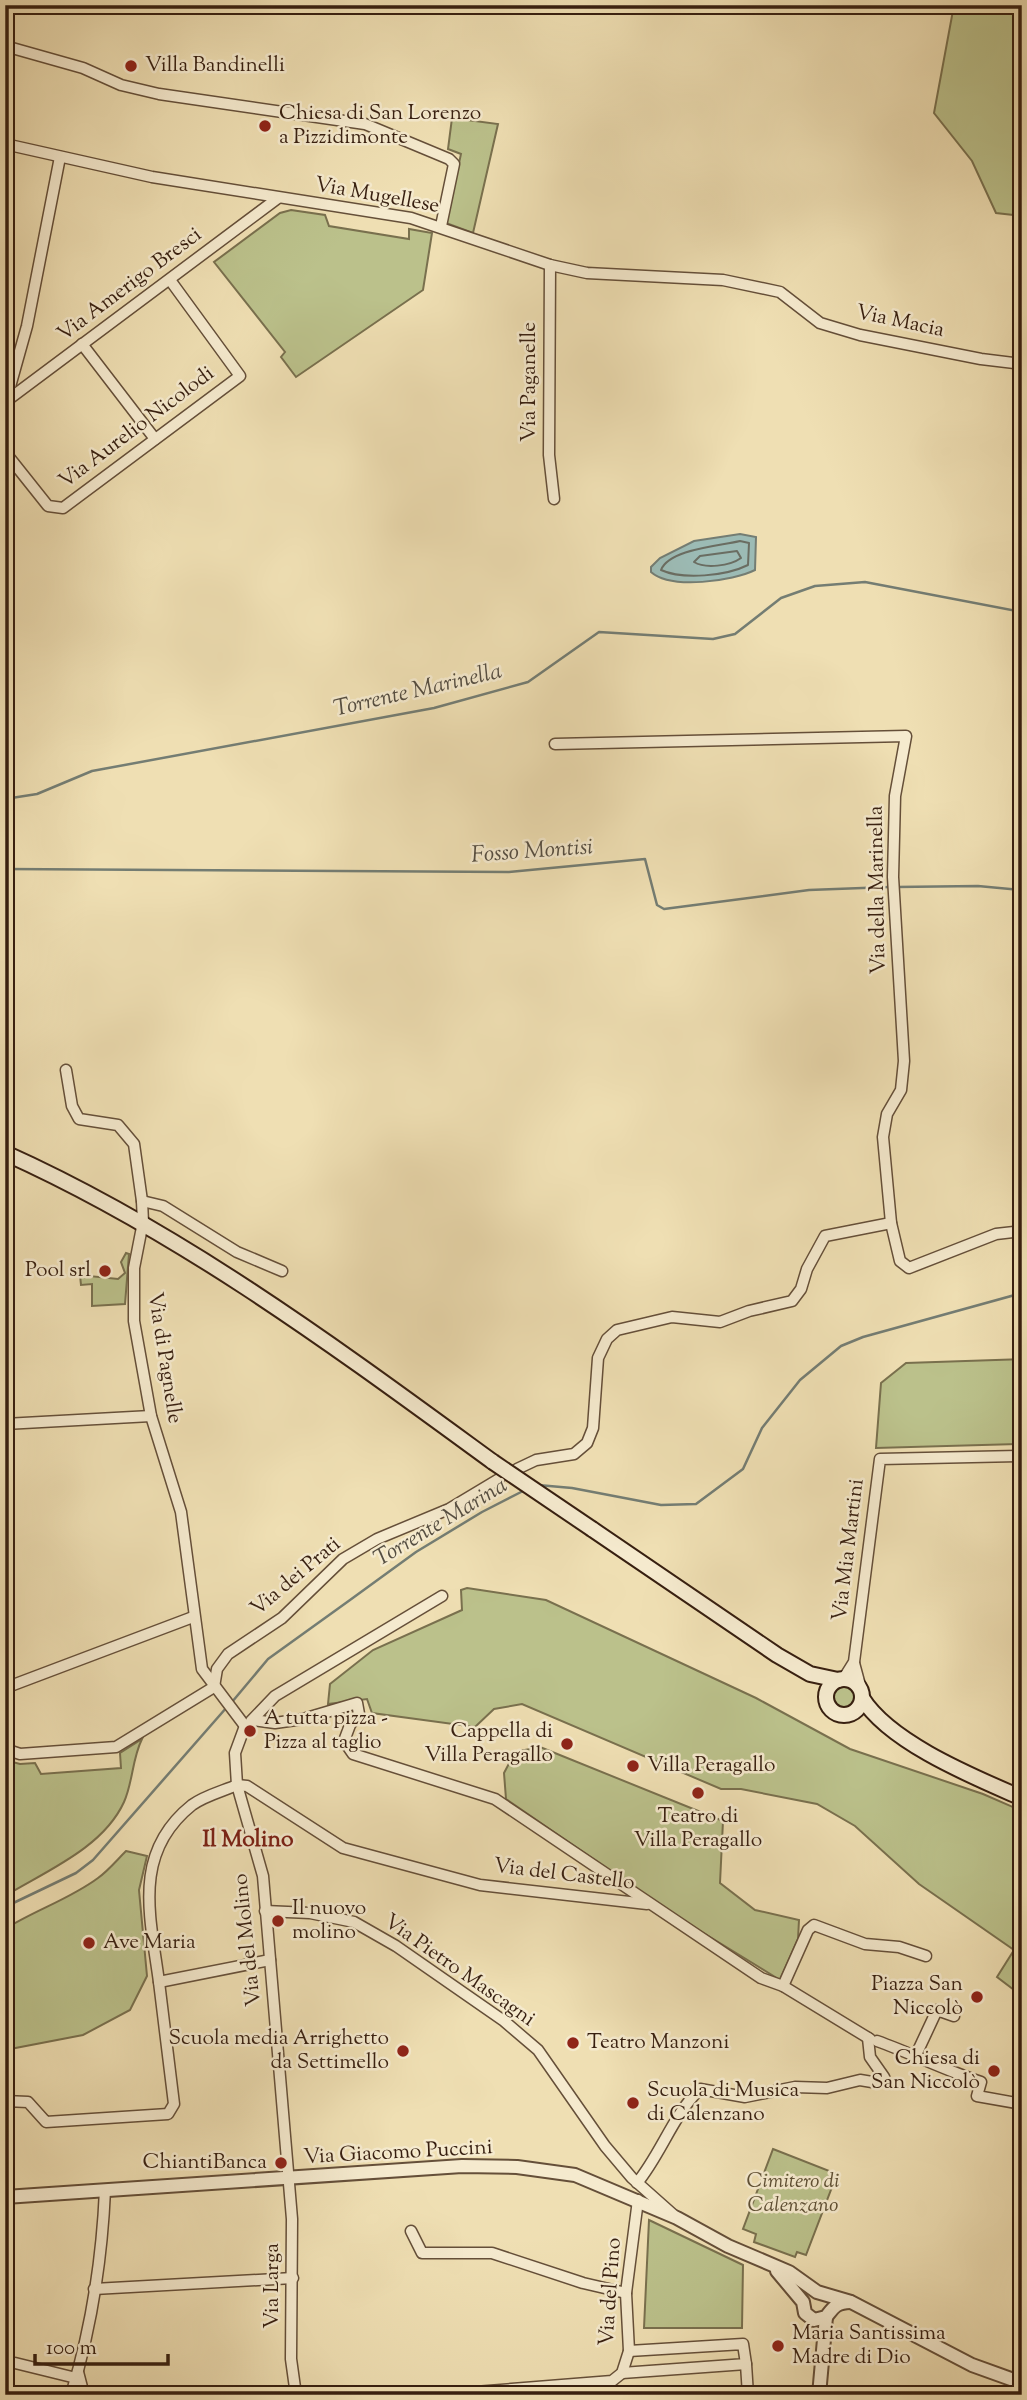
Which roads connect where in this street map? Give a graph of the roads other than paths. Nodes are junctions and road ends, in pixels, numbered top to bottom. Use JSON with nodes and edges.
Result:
{"nodes":[{"id":1,"x":5,"y":46,"type":"edge"},
{"id":2,"x":5,"y":144,"type":"edge"},
{"id":3,"x":60,"y":157,"type":"junction"},
{"id":4,"x":278,"y":198,"type":"junction"},
{"id":5,"x":441,"y":226,"type":"junction"},
{"id":6,"x":550,"y":265,"type":"junction"},
{"id":7,"x":170,"y":280,"type":"junction"},
{"id":8,"x":780,"y":292,"type":"joint"},
{"id":9,"x":82,"y":344,"type":"junction"},
{"id":10,"x":1022,"y":363,"type":"edge"},
{"id":11,"x":6,"y":401,"type":"edge"},
{"id":12,"x":155,"y":439,"type":"junction"},
{"id":13,"x":5,"y":452,"type":"edge"},
{"id":14,"x":554,"y":499,"type":"dead end"},
{"id":15,"x":555,"y":744,"type":"dead end"},
{"id":16,"x":66,"y":1070,"type":"dead end"},
{"id":17,"x":5,"y":1153,"type":"edge"},
{"id":18,"x":142,"y":1200,"type":"junction"},
{"id":19,"x":143,"y":1222,"type":"junction"},
{"id":20,"x":891,"y":1223,"type":"junction"},
{"id":21,"x":1022,"y":1231,"type":"edge"},
{"id":22,"x":282,"y":1270,"type":"dead end"},
{"id":23,"x":5,"y":1411,"type":"edge"},
{"id":24,"x":151,"y":1416,"type":"junction"},
{"id":25,"x":6,"y":1424,"type":"edge"},
{"id":26,"x":1022,"y":1456,"type":"edge"},
{"id":27,"x":517,"y":1469,"type":"dead end"},
{"id":28,"x":499,"y":1479,"type":"dead end"},
{"id":29,"x":442,"y":1596,"type":"dead end"},
{"id":30,"x":193,"y":1617,"type":"junction"},
{"id":31,"x":854,"y":1662,"type":"junction"},
{"id":32,"x":810,"y":1674,"type":"junction"},
{"id":33,"x":841,"y":1679,"type":"junction"},
{"id":34,"x":5,"y":1688,"type":"edge"},
{"id":35,"x":216,"y":1690,"type":"junction"},
{"id":36,"x":862,"y":1693,"type":"junction"},
{"id":37,"x":825,"y":1697,"type":"junction"},
{"id":38,"x":850,"y":1714,"type":"junction"},
{"id":39,"x":876,"y":1716,"type":"junction"},
{"id":40,"x":246,"y":1722,"type":"junction"},
{"id":41,"x":5,"y":1749,"type":"edge"},
{"id":42,"x":237,"y":1785,"type":"junction"},
{"id":43,"x":1022,"y":1798,"type":"edge"},
{"id":44,"x":651,"y":1904,"type":"junction"},
{"id":45,"x":265,"y":1911,"type":"junction"},
{"id":46,"x":926,"y":1956,"type":"dead end"},
{"id":47,"x":270,"y":1960,"type":"junction"},
{"id":48,"x":159,"y":1982,"type":"junction"},
{"id":49,"x":783,"y":1986,"type":"junction"},
{"id":50,"x":954,"y":2016,"type":"dead end"},
{"id":51,"x":872,"y":2039,"type":"junction"},
{"id":52,"x":916,"y":2055,"type":"junction"},
{"id":53,"x":5,"y":2101,"type":"edge"},
{"id":54,"x":1022,"y":2104,"type":"edge"},
{"id":55,"x":289,"y":2178,"type":"junction"},
{"id":56,"x":637,"y":2183,"type":"junction"},
{"id":57,"x":105,"y":2190,"type":"junction"},
{"id":58,"x":5,"y":2197,"type":"edge"},
{"id":59,"x":638,"y":2200,"type":"junction"},
{"id":60,"x":677,"y":2218,"type":"junction"},
{"id":61,"x":411,"y":2231,"type":"dead end"},
{"id":62,"x":772,"y":2266,"type":"junction"},
{"id":63,"x":293,"y":2278,"type":"junction"},
{"id":64,"x":94,"y":2289,"type":"junction"},
{"id":65,"x":626,"y":2294,"type":"junction"},
{"id":66,"x":803,"y":2302,"type":"junction"},
{"id":67,"x":823,"y":2306,"type":"junction"},
{"id":68,"x":629,"y":2351,"type":"junction"},
{"id":69,"x":15,"y":2363,"type":"dead end"},
{"id":70,"x":746,"y":2364,"type":"junction"},
{"id":71,"x":622,"y":2373,"type":"junction"},
{"id":72,"x":77,"y":2375,"type":"junction"},
{"id":73,"x":1022,"y":2383,"type":"edge"},
{"id":74,"x":71,"y":2395,"type":"edge"},
{"id":75,"x":84,"y":2395,"type":"edge"},
{"id":76,"x":296,"y":2395,"type":"edge"},
{"id":77,"x":348,"y":2395,"type":"edge"},
{"id":78,"x":389,"y":2395,"type":"edge"},
{"id":79,"x":437,"y":2395,"type":"edge"},
{"id":80,"x":748,"y":2395,"type":"edge"},
{"id":81,"x":819,"y":2395,"type":"edge"}],
"edges":[{"from":1,"to":5,"type":"street"},
{"from":2,"to":3,"type":"street","name":"Via Mugellese"},
{"from":3,"to":4,"type":"street","name":"Via Mugellese"},
{"from":3,"to":11,"type":"street"},
{"from":4,"to":5,"type":"street","name":"Via Mugellese"},
{"from":4,"to":7,"type":"street","name":"Via Amerigo Bresci"},
{"from":5,"to":6,"type":"street","name":"Via Mugellese"},
{"from":6,"to":8,"type":"street","name":"Via Mugellese"},
{"from":6,"to":14,"type":"street","name":"Via Paganelle"},
{"from":7,"to":9,"type":"street","name":"Via Amerigo Bresci"},
{"from":7,"to":12,"type":"street","name":"Via Aurelio Nicolodi"},
{"from":8,"to":10,"type":"street","name":"Via Macia"},
{"from":9,"to":11,"type":"street","name":"Via Amerigo Bresci"},
{"from":9,"to":12,"type":"street"},
{"from":12,"to":13,"type":"street","name":"Via Aurelio Nicolodi"},
{"from":15,"to":20,"type":"street","name":"Via della Marinella"},
{"from":16,"to":18,"type":"street","name":"Via di Pagnelle"},
{"from":17,"to":19,"type":"main road"},
{"from":18,"to":19,"type":"street","name":"Via di Pagnelle"},
{"from":18,"to":22,"type":"street"},
{"from":19,"to":24,"type":"street","name":"Via di Pagnelle"},
{"from":19,"to":32,"type":"main road","bridge":true},
{"from":20,"to":21,"type":"street"},
{"from":20,"to":27,"type":"street"},
{"from":23,"to":25,"type":"street"},
{"from":24,"to":25,"type":"street"},
{"from":24,"to":30,"type":"street","name":"Via di Pagnelle"},
{"from":26,"to":31,"type":"street","name":"Via Mia Martini"},
{"from":28,"to":35,"type":"street","name":"Via dei Prati"},
{"from":29,"to":40,"type":"street"},
{"from":30,"to":34,"type":"street"},
{"from":30,"to":35,"type":"street","name":"Via di Pagnelle"},
{"from":31,"to":33,"type":"street","name":"Via Mia Martini"},
{"from":31,"to":36,"type":"street","name":"Via Mia Martini"},
{"from":32,"to":33,"type":"main road"},
{"from":32,"to":37,"type":"main road"},
{"from":33,"to":36,"type":"main road"},
{"from":33,"to":37,"type":"main road"},
{"from":35,"to":40,"type":"street"},
{"from":35,"to":41,"type":"street"},
{"from":36,"to":38,"type":"main road"},
{"from":36,"to":39,"type":"main road"},
{"from":37,"to":38,"type":"main road"},
{"from":38,"to":39,"type":"main road"},
{"from":39,"to":43,"type":"main road"},
{"from":40,"to":42,"type":"street","name":"Via del Molino"},
{"from":40,"to":44,"type":"street"},
{"from":42,"to":44,"type":"street","name":"Via del Castello"},
{"from":42,"to":45,"type":"street","name":"Via del Molino"},
{"from":42,"to":48,"type":"street"},
{"from":44,"to":49,"type":"street","name":"Via del Castello"},
{"from":45,"to":47,"type":"street","name":"Via del Molino"},
{"from":45,"to":56,"type":"street","name":"Via Pietro Mascagni"},
{"from":46,"to":49,"type":"street"},
{"from":47,"to":48,"type":"street"},
{"from":47,"to":55,"type":"street","name":"Via del Molino"},
{"from":48,"to":53,"type":"street"},
{"from":49,"to":51,"type":"street","name":"Via del Castello"},
{"from":50,"to":52,"type":"street"},
{"from":51,"to":52,"type":"street","name":"Via del Castello"},
{"from":51,"to":56,"type":"street"},
{"from":52,"to":54,"type":"street","name":"Via del Castello"},
{"from":55,"to":57,"type":"street","name":"Via Giacomo Puccini"},
{"from":55,"to":59,"type":"street","name":"Via Giacomo Puccini"},
{"from":55,"to":63,"type":"street","name":"Via Larga"},
{"from":56,"to":60,"type":"street","name":"Via Pietro Mascagni"},
{"from":57,"to":58,"type":"street","name":"Via Giacomo Puccini"},
{"from":57,"to":64,"type":"street"},
{"from":59,"to":60,"type":"street","name":"Via Giacomo Puccini"},
{"from":59,"to":65,"type":"street","name":"Via del Pino"},
{"from":60,"to":62,"type":"street","name":"Via Giacomo Puccini"},
{"from":61,"to":65,"type":"street"},
{"from":62,"to":66,"type":"street","name":"Via Giacomo Puccini"},
{"from":62,"to":67,"type":"street","name":"Via Giacomo Puccini"},
{"from":63,"to":64,"type":"street"},
{"from":63,"to":76,"type":"street","name":"Via Larga"},
{"from":64,"to":72,"type":"street"},
{"from":65,"to":68,"type":"street","name":"Via del Pino"},
{"from":66,"to":67,"type":"street"},
{"from":66,"to":67,"type":"street","name":"Via Giacomo Puccini"},
{"from":67,"to":73,"type":"street"},
{"from":67,"to":81,"type":"street"},
{"from":68,"to":70,"type":"street"},
{"from":68,"to":71,"type":"street","name":"Via del Pino"},
{"from":69,"to":72,"type":"street"},
{"from":70,"to":71,"type":"street"},
{"from":70,"to":80,"type":"street"},
{"from":71,"to":79,"type":"street","name":"Via del Pino"},
{"from":72,"to":74,"type":"street"},
{"from":72,"to":75,"type":"street"},
{"from":77,"to":78,"type":"street"}]}
